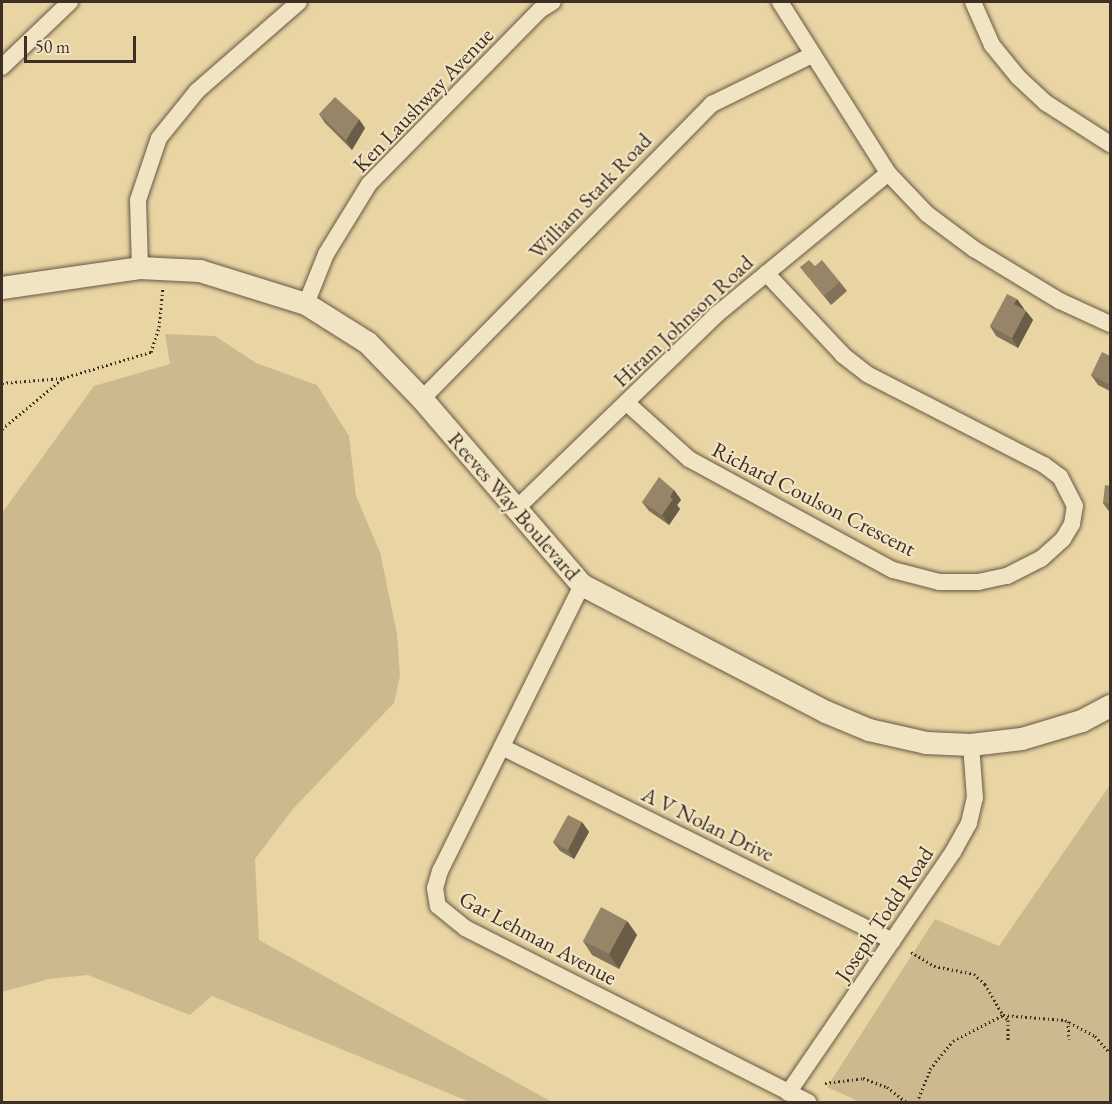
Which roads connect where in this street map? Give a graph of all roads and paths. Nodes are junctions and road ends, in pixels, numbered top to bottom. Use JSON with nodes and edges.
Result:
{"nodes":[{"id":1,"x":70,"y":2,"type":"edge"},
{"id":2,"x":299,"y":2,"type":"edge"},
{"id":3,"x":553,"y":2,"type":"edge"},
{"id":4,"x":780,"y":2,"type":"edge"},
{"id":5,"x":973,"y":2,"type":"edge"},
{"id":6,"x":812,"y":55,"type":"junction"},
{"id":7,"x":2,"y":67,"type":"edge"},
{"id":8,"x":1110,"y":144,"type":"edge"},
{"id":9,"x":888,"y":173,"type":"junction"},
{"id":10,"x":140,"y":268,"type":"junction"},
{"id":11,"x":164,"y":270,"type":"junction"},
{"id":12,"x":766,"y":273,"type":"junction"},
{"id":13,"x":2,"y":288,"type":"edge"},
{"id":14,"x":306,"y":304,"type":"junction"},
{"id":15,"x":1110,"y":324,"type":"edge"},
{"id":16,"x":63,"y":378,"type":"junction"},
{"id":17,"x":2,"y":383,"type":"edge"},
{"id":18,"x":422,"y":399,"type":"junction"},
{"id":19,"x":628,"y":404,"type":"junction"},
{"id":20,"x":2,"y":429,"type":"edge"},
{"id":21,"x":515,"y":510,"type":"junction"},
{"id":22,"x":582,"y":585,"type":"junction"},
{"id":23,"x":1110,"y":706,"type":"edge"},
{"id":24,"x":971,"y":745,"type":"junction"},
{"id":25,"x":502,"y":747,"type":"junction"},
{"id":26,"x":893,"y":941,"type":"junction"},
{"id":27,"x":911,"y":952,"type":"dead end"},
{"id":28,"x":1002,"y":1015,"type":"junction"},
{"id":29,"x":1068,"y":1021,"type":"junction"},
{"id":30,"x":1069,"y":1039,"type":"dead end"},
{"id":31,"x":1008,"y":1040,"type":"dead end"},
{"id":32,"x":1110,"y":1053,"type":"edge"},
{"id":33,"x":825,"y":1083,"type":"dead end"},
{"id":34,"x":788,"y":1093,"type":"junction"},
{"id":35,"x":808,"y":1102,"type":"edge"},
{"id":36,"x":906,"y":1102,"type":"edge"},
{"id":37,"x":917,"y":1102,"type":"edge"}],
"edges":[{"from":1,"to":7,"type":"street"},
{"from":2,"to":10,"type":"street"},
{"from":3,"to":14,"type":"street","name":"Ken Laushway Avenue"},
{"from":4,"to":6,"type":"street"},
{"from":5,"to":8,"type":"street"},
{"from":6,"to":9,"type":"street"},
{"from":6,"to":18,"type":"street","name":"William Stark Road"},
{"from":9,"to":12,"type":"street","name":"Hiram Johnson Road"},
{"from":9,"to":15,"type":"street"},
{"from":10,"to":11,"type":"street","name":"Reeves Way Boulevard"},
{"from":10,"to":13,"type":"street","name":"Reeves Way Boulevard"},
{"from":11,"to":14,"type":"street","name":"Reeves Way Boulevard"},
{"from":11,"to":16,"type":"path"},
{"from":12,"to":19,"type":"street","name":"Hiram Johnson Road"},
{"from":12,"to":19,"type":"street","name":"Richard Coulson Crescent"},
{"from":14,"to":18,"type":"street","name":"Reeves Way Boulevard"},
{"from":16,"to":17,"type":"path"},
{"from":16,"to":20,"type":"path"},
{"from":18,"to":21,"type":"street","name":"Reeves Way Boulevard"},
{"from":19,"to":21,"type":"street","name":"Hiram Johnson Road"},
{"from":21,"to":22,"type":"street","name":"Reeves Way Boulevard"},
{"from":22,"to":24,"type":"street","name":"Reeves Way Boulevard"},
{"from":22,"to":25,"type":"street","name":"Gar Lehman Avenue"},
{"from":23,"to":24,"type":"street","name":"Reeves Way Boulevard"},
{"from":24,"to":26,"type":"street","name":"Joseph Todd Road"},
{"from":25,"to":26,"type":"street","name":"A V Nolan Drive"},
{"from":25,"to":34,"type":"street","name":"Gar Lehman Avenue"},
{"from":26,"to":34,"type":"street","name":"Joseph Todd Road"},
{"from":27,"to":28,"type":"path"},
{"from":28,"to":29,"type":"path"},
{"from":28,"to":31,"type":"path"},
{"from":28,"to":37,"type":"path"},
{"from":29,"to":30,"type":"path"},
{"from":29,"to":32,"type":"path"},
{"from":33,"to":36,"type":"path"},
{"from":34,"to":35,"type":"street","name":"Gar Lehman Avenue"}]}
